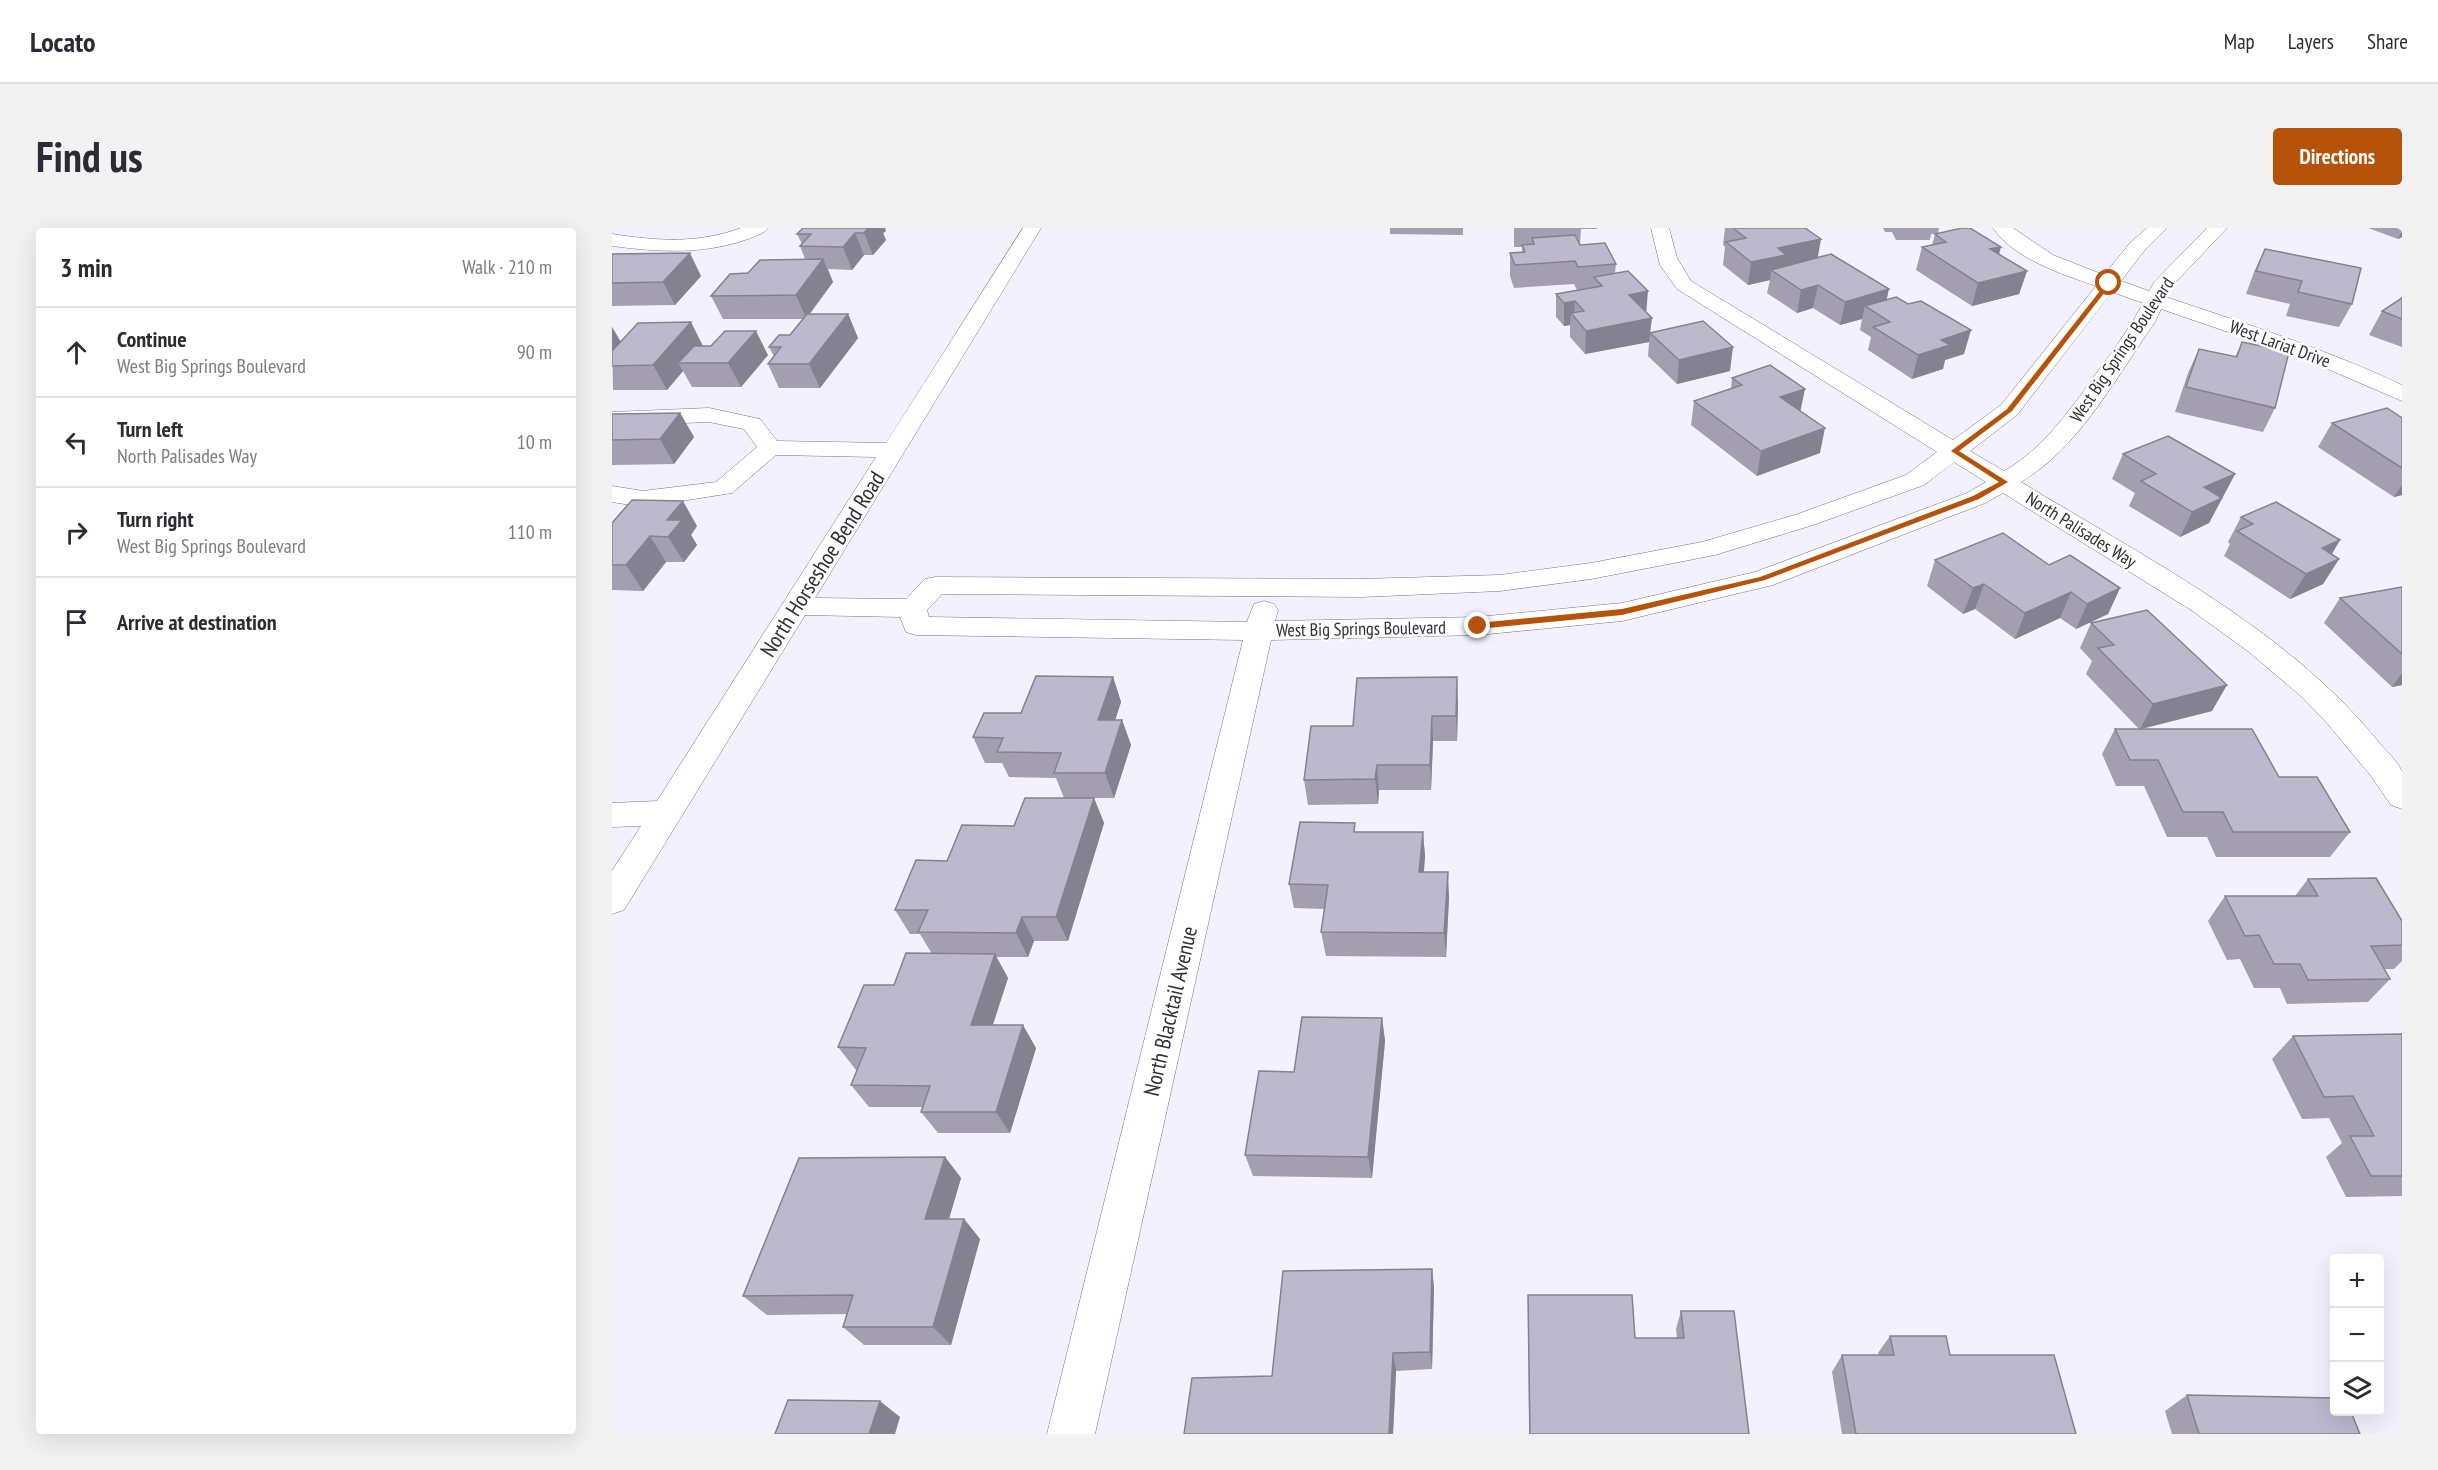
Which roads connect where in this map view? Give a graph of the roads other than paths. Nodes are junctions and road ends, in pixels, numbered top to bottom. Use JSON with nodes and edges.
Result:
{"nodes":[{"id":1,"x":759,"y":228,"type":"edge"},
{"id":2,"x":1032,"y":228,"type":"edge"},
{"id":3,"x":1660,"y":228,"type":"edge"},
{"id":4,"x":2002,"y":228,"type":"edge"},
{"id":5,"x":2158,"y":228,"type":"edge"},
{"id":6,"x":2218,"y":228,"type":"edge"},
{"id":7,"x":612,"y":240,"type":"edge"},
{"id":8,"x":2109,"y":283,"type":"junction"},
{"id":9,"x":2156,"y":300,"type":"junction"},
{"id":10,"x":2402,"y":394,"type":"edge"},
{"id":11,"x":612,"y":419,"type":"edge"},
{"id":12,"x":770,"y":448,"type":"junction"},
{"id":13,"x":892,"y":450,"type":"junction"},
{"id":14,"x":1954,"y":451,"type":"junction"},
{"id":15,"x":2004,"y":482,"type":"junction"},
{"id":16,"x":612,"y":494,"type":"edge"},
{"id":17,"x":1269,"y":587,"type":"junction"},
{"id":18,"x":796,"y":606,"type":"junction"},
{"id":19,"x":912,"y":608,"type":"junction"},
{"id":20,"x":1259,"y":631,"type":"junction"},
{"id":21,"x":2402,"y":797,"type":"edge"},
{"id":22,"x":666,"y":813,"type":"junction"},
{"id":23,"x":612,"y":815,"type":"edge"},
{"id":24,"x":612,"y":900,"type":"edge"},
{"id":25,"x":1071,"y":1434,"type":"edge"}],
"edges":[{"from":1,"to":7,"type":"street"},
{"from":2,"to":13,"type":"street","name":"North Horseshoe Bend Road"},
{"from":3,"to":14,"type":"street","name":"North Palisades Way"},
{"from":4,"to":8,"type":"street","name":"West Lariat Drive"},
{"from":5,"to":8,"type":"street","name":"West Big Springs Boulevard"},
{"from":6,"to":9,"type":"street","name":"West Big Springs Boulevard"},
{"from":8,"to":9,"type":"street","name":"West Lariat Drive"},
{"from":8,"to":14,"type":"street","name":"West Big Springs Boulevard"},
{"from":9,"to":10,"type":"street","name":"West Lariat Drive"},
{"from":9,"to":15,"type":"street","name":"West Big Springs Boulevard"},
{"from":11,"to":12,"type":"street"},
{"from":12,"to":13,"type":"street"},
{"from":12,"to":16,"type":"street"},
{"from":13,"to":18,"type":"street","name":"North Horseshoe Bend Road"},
{"from":14,"to":15,"type":"street","name":"North Palisades Way"},
{"from":14,"to":17,"type":"street","name":"West Big Springs Boulevard"},
{"from":15,"to":20,"type":"street","name":"West Big Springs Boulevard"},
{"from":15,"to":21,"type":"street","name":"North Palisades Way"},
{"from":17,"to":19,"type":"street","name":"West Big Springs Boulevard"},
{"from":17,"to":20,"type":"street","name":"North Blacktail Avenue"},
{"from":18,"to":19,"type":"street"},
{"from":18,"to":22,"type":"street","name":"North Horseshoe Bend Road"},
{"from":19,"to":20,"type":"street","name":"West Big Springs Boulevard"},
{"from":20,"to":25,"type":"street","name":"North Blacktail Avenue"},
{"from":22,"to":23,"type":"street"},
{"from":22,"to":24,"type":"street","name":"North Horseshoe Bend Road"}]}
